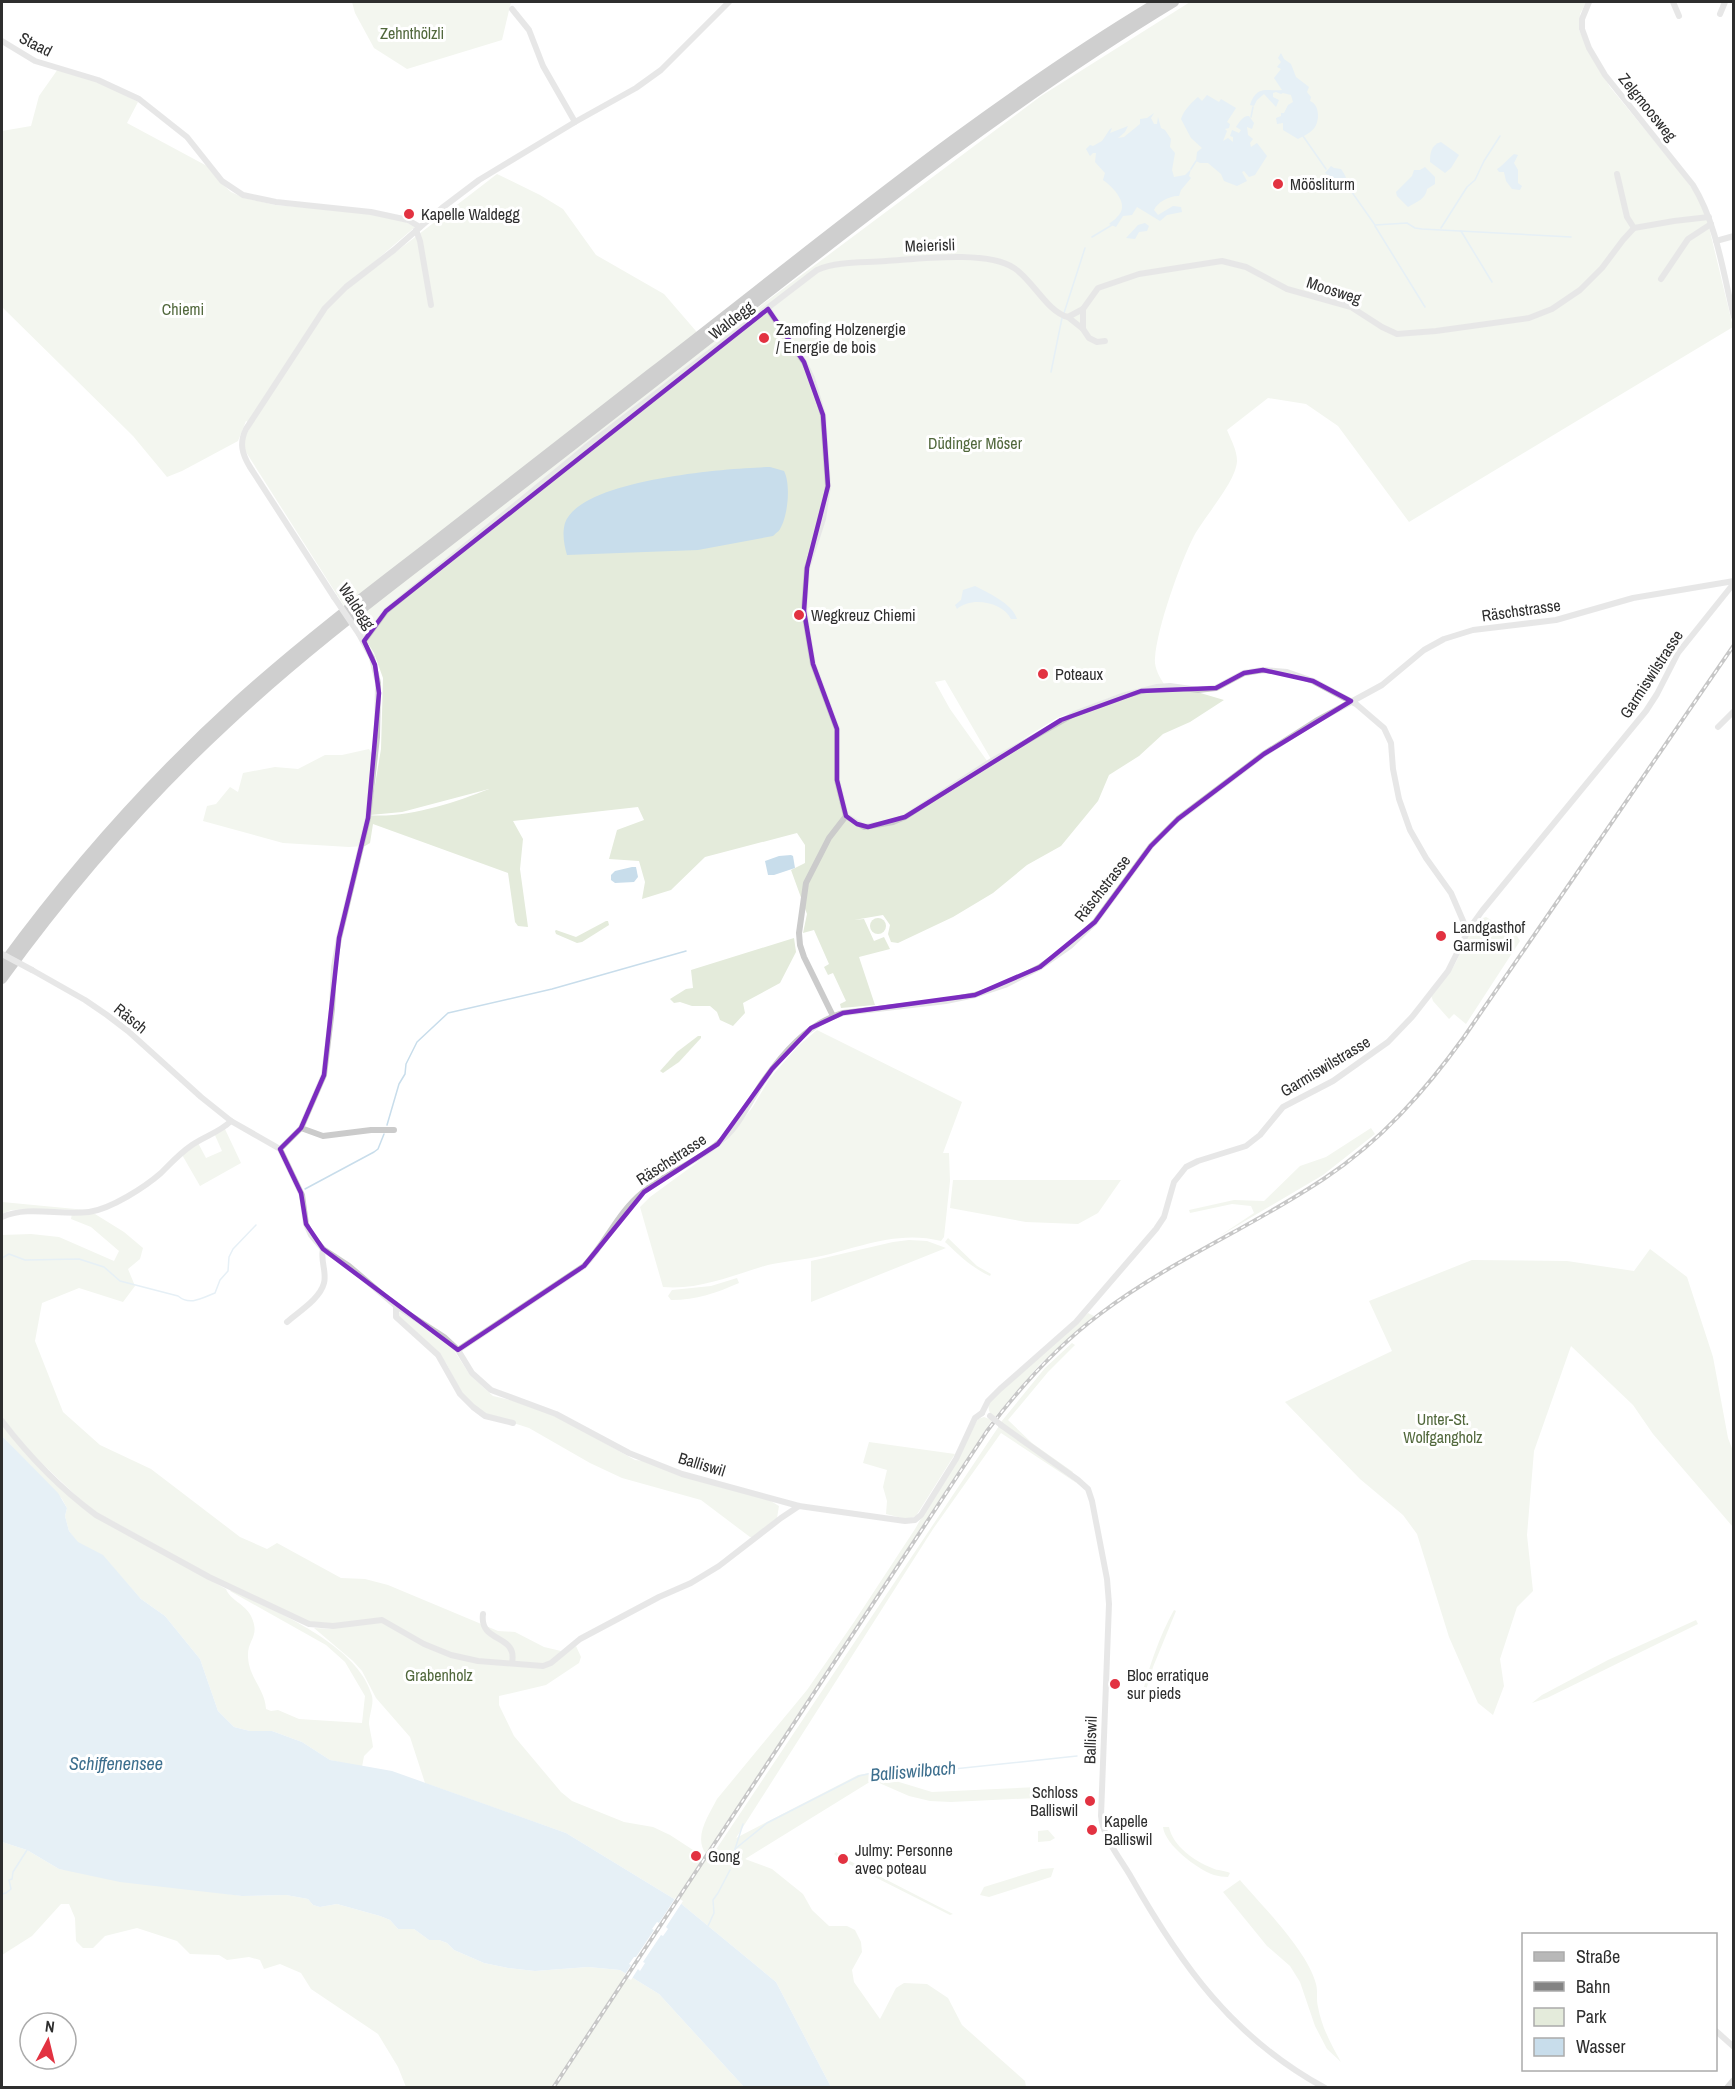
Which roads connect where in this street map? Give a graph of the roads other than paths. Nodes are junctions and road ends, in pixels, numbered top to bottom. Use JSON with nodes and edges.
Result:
{"nodes":[{"id":1,"x":729,"y":2,"type":"edge"},
{"id":2,"x":1158,"y":2,"type":"edge"},
{"id":3,"x":1174,"y":2,"type":"edge"},
{"id":4,"x":1589,"y":2,"type":"edge"},
{"id":5,"x":1673,"y":2,"type":"edge"},
{"id":6,"x":1725,"y":2,"type":"edge"},
{"id":7,"x":512,"y":9,"type":"dead end"},
{"id":8,"x":1720,"y":14,"type":"dead end"},
{"id":9,"x":1680,"y":16,"type":"dead end"},
{"id":10,"x":2,"y":41,"type":"edge"},
{"id":11,"x":575,"y":122,"type":"junction"},
{"id":12,"x":1617,"y":174,"type":"dead end"},
{"id":13,"x":1710,"y":221,"type":"junction"},
{"id":14,"x":418,"y":228,"type":"junction"},
{"id":15,"x":1634,"y":228,"type":"junction"},
{"id":16,"x":1734,"y":236,"type":"edge"},
{"id":17,"x":1716,"y":241,"type":"junction"},
{"id":18,"x":1661,"y":279,"type":"dead end"},
{"id":19,"x":431,"y":305,"type":"dead end"},
{"id":20,"x":768,"y":309,"type":"junction"},
{"id":21,"x":1083,"y":309,"type":"junction"},
{"id":22,"x":1068,"y":316,"type":"junction"},
{"id":23,"x":1734,"y":318,"type":"edge"},
{"id":24,"x":1083,"y":328,"type":"junction"},
{"id":25,"x":1105,"y":341,"type":"dead end"},
{"id":26,"x":1734,"y":582,"type":"edge"},
{"id":27,"x":364,"y":641,"type":"junction"},
{"id":28,"x":1351,"y":701,"type":"junction"},
{"id":29,"x":1734,"y":711,"type":"edge"},
{"id":30,"x":1718,"y":726,"type":"dead end"},
{"id":31,"x":846,"y":816,"type":"junction"},
{"id":32,"x":1469,"y":929,"type":"junction"},
{"id":33,"x":2,"y":954,"type":"edge"},
{"id":34,"x":2,"y":965,"type":"edge"},
{"id":35,"x":2,"y":979,"type":"edge"},
{"id":36,"x":833,"y":1016,"type":"junction"},
{"id":37,"x":231,"y":1121,"type":"junction"},
{"id":38,"x":301,"y":1128,"type":"junction"},
{"id":39,"x":394,"y":1130,"type":"dead end"},
{"id":40,"x":280,"y":1149,"type":"junction"},
{"id":41,"x":2,"y":1217,"type":"edge"},
{"id":42,"x":323,"y":1249,"type":"junction"},
{"id":43,"x":396,"y":1306,"type":"junction"},
{"id":44,"x":287,"y":1322,"type":"dead end"},
{"id":45,"x":458,"y":1350,"type":"junction"},
{"id":46,"x":982,"y":1413,"type":"junction"},
{"id":47,"x":2,"y":1421,"type":"edge"},
{"id":48,"x":513,"y":1423,"type":"dead end"},
{"id":49,"x":781,"y":1502,"type":"junction"},
{"id":50,"x":799,"y":1506,"type":"junction"},
{"id":51,"x":781,"y":1518,"type":"junction"},
{"id":52,"x":483,"y":1614,"type":"dead end"},
{"id":53,"x":512,"y":1663,"type":"junction"},
{"id":54,"x":1717,"y":2032,"type":"edge"},
{"id":55,"x":1734,"y":2047,"type":"edge"},
{"id":56,"x":1734,"y":2081,"type":"edge"},
{"id":57,"x":1324,"y":2088,"type":"edge"},
{"id":58,"x":1728,"y":2088,"type":"edge"}],
"edges":[{"from":1,"to":11,"type":"street","name":"Waldegg"},
{"from":2,"to":34,"type":"highway"},
{"from":3,"to":35,"type":"highway"},
{"from":4,"to":13,"type":"street","name":"Zelgmoosweg"},
{"from":5,"to":9,"type":"street"},
{"from":6,"to":8,"type":"street"},
{"from":7,"to":11,"type":"street"},
{"from":10,"to":14,"type":"street","name":"Staad"},
{"from":11,"to":14,"type":"street","name":"Waldegg"},
{"from":12,"to":15,"type":"street"},
{"from":13,"to":15,"type":"street"},
{"from":13,"to":17,"type":"street","name":"Zelgmoosweg"},
{"from":13,"to":18,"type":"street"},
{"from":14,"to":19,"type":"street"},
{"from":14,"to":27,"type":"street","name":"Waldegg","bridge":true},
{"from":15,"to":21,"type":"street","name":"Moosweg"},
{"from":16,"to":17,"type":"street"},
{"from":17,"to":23,"type":"street","name":"Zelgmoosweg"},
{"from":20,"to":22,"type":"street","name":"Meierisli"},
{"from":20,"to":27,"type":"street","name":"Waldegg"},
{"from":20,"to":31,"type":"street"},
{"from":21,"to":22,"type":"street"},
{"from":21,"to":24,"type":"street"},
{"from":22,"to":24,"type":"street"},
{"from":24,"to":25,"type":"street"},
{"from":26,"to":28,"type":"street","name":"Räschstrasse"},
{"from":26,"to":32,"type":"street","name":"Garmiswilstrasse"},
{"from":27,"to":38,"type":"street"},
{"from":28,"to":31,"type":"street"},
{"from":28,"to":32,"type":"street"},
{"from":28,"to":36,"type":"street","name":"Räschstrasse"},
{"from":29,"to":30,"type":"street"},
{"from":31,"to":36,"type":"street"},
{"from":32,"to":46,"type":"street","name":"Garmiswilstrasse"},
{"from":33,"to":37,"type":"street","name":"Räsch","bridge":true},
{"from":36,"to":45,"type":"street","name":"Räschstrasse"},
{"from":37,"to":40,"type":"street","name":"Räsch"},
{"from":37,"to":41,"type":"street"},
{"from":38,"to":39,"type":"street"},
{"from":38,"to":40,"type":"street"},
{"from":40,"to":42,"type":"street"},
{"from":42,"to":43,"type":"street"},
{"from":42,"to":44,"type":"street"},
{"from":43,"to":45,"type":"street","name":"Balliswil"},
{"from":43,"to":48,"type":"street"},
{"from":45,"to":49,"type":"street","name":"Balliswil"},
{"from":46,"to":50,"type":"street","name":"Balliswil"},
{"from":46,"to":57,"type":"street","name":"Balliswil","bridge":true},
{"from":47,"to":53,"type":"street"},
{"from":49,"to":50,"type":"street","name":"Balliswil"},
{"from":49,"to":51,"type":"street"},
{"from":50,"to":51,"type":"street"},
{"from":51,"to":53,"type":"street"},
{"from":52,"to":53,"type":"street"},
{"from":54,"to":55,"type":"street"},
{"from":56,"to":58,"type":"main road"}]}
